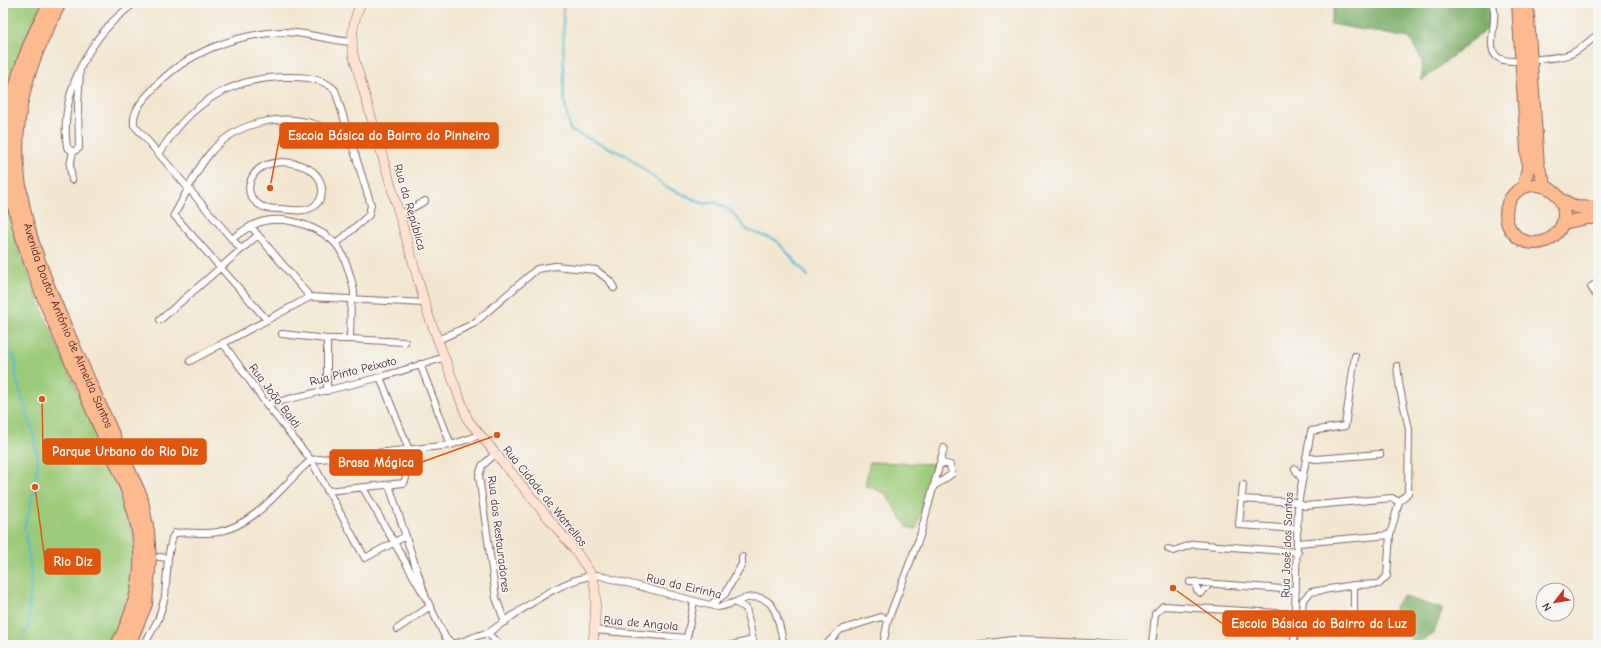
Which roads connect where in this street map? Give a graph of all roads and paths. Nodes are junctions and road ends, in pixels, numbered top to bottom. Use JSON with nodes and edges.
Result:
{"nodes":[{"id":1,"x":50,"y":3,"type":"edge"},
{"id":2,"x":60,"y":3,"type":"edge"},
{"id":3,"x":135,"y":3,"type":"edge"},
{"id":4,"x":361,"y":3,"type":"edge"},
{"id":5,"x":1492,"y":3,"type":"edge"},
{"id":6,"x":1518,"y":3,"type":"edge"},
{"id":7,"x":1527,"y":3,"type":"edge"},
{"id":8,"x":1598,"y":34,"type":"edge"},
{"id":9,"x":352,"y":42,"type":"junction"},
{"id":10,"x":1539,"y":59,"type":"dead end"},
{"id":11,"x":1515,"y":61,"type":"dead end"},
{"id":12,"x":80,"y":70,"type":"junction"},
{"id":13,"x":351,"y":140,"type":"junction"},
{"id":14,"x":73,"y":152,"type":"junction"},
{"id":15,"x":159,"y":154,"type":"junction"},
{"id":16,"x":72,"y":180,"type":"dead end"},
{"id":17,"x":1524,"y":187,"type":"junction"},
{"id":18,"x":1546,"y":187,"type":"junction"},
{"id":19,"x":189,"y":189,"type":"junction"},
{"id":20,"x":1560,"y":199,"type":"junction"},
{"id":21,"x":425,"y":201,"type":"dead end"},
{"id":22,"x":1598,"y":208,"type":"edge"},
{"id":23,"x":270,"y":209,"type":"junction"},
{"id":24,"x":297,"y":210,"type":"junction"},
{"id":25,"x":400,"y":215,"type":"junction"},
{"id":26,"x":1598,"y":218,"type":"edge"},
{"id":27,"x":271,"y":220,"type":"junction"},
{"id":28,"x":297,"y":222,"type":"junction"},
{"id":29,"x":1563,"y":224,"type":"junction"},
{"id":30,"x":251,"y":226,"type":"junction"},
{"id":31,"x":258,"y":235,"type":"junction"},
{"id":32,"x":232,"y":239,"type":"junction"},
{"id":33,"x":336,"y":244,"type":"junction"},
{"id":34,"x":241,"y":249,"type":"junction"},
{"id":35,"x":220,"y":268,"type":"junction"},
{"id":36,"x":1598,"y":282,"type":"edge"},
{"id":37,"x":614,"y":288,"type":"dead end"},
{"id":38,"x":310,"y":297,"type":"junction"},
{"id":39,"x":1598,"y":298,"type":"edge"},
{"id":40,"x":353,"y":299,"type":"junction"},
{"id":41,"x":425,"y":303,"type":"junction"},
{"id":42,"x":160,"y":320,"type":"dead end"},
{"id":43,"x":267,"y":320,"type":"junction"},
{"id":44,"x":282,"y":334,"type":"dead end"},
{"id":45,"x":350,"y":338,"type":"junction"},
{"id":46,"x":327,"y":339,"type":"junction"},
{"id":47,"x":438,"y":340,"type":"junction"},
{"id":48,"x":405,"y":342,"type":"dead end"},
{"id":49,"x":223,"y":343,"type":"junction"},
{"id":50,"x":1355,"y":356,"type":"dead end"},
{"id":51,"x":445,"y":357,"type":"junction"},
{"id":52,"x":190,"y":361,"type":"dead end"},
{"id":53,"x":420,"y":364,"type":"junction"},
{"id":54,"x":1397,"y":366,"type":"dead end"},
{"id":55,"x":380,"y":378,"type":"junction"},
{"id":56,"x":327,"y":391,"type":"junction"},
{"id":57,"x":266,"y":405,"type":"junction"},
{"id":58,"x":480,"y":435,"type":"junction"},
{"id":59,"x":451,"y":444,"type":"junction"},
{"id":60,"x":944,"y":448,"type":"dead end"},
{"id":61,"x":405,"y":450,"type":"junction"},
{"id":62,"x":495,"y":454,"type":"junction"},
{"id":63,"x":1380,"y":454,"type":"dead end"},
{"id":64,"x":1306,"y":457,"type":"junction"},
{"id":65,"x":311,"y":460,"type":"junction"},
{"id":66,"x":940,"y":465,"type":"junction"},
{"id":67,"x":1295,"y":469,"type":"dead end"},
{"id":68,"x":1302,"y":479,"type":"junction"},
{"id":69,"x":1242,"y":485,"type":"dead end"},
{"id":70,"x":389,"y":486,"type":"junction"},
{"id":71,"x":934,"y":486,"type":"junction"},
{"id":72,"x":363,"y":488,"type":"junction"},
{"id":73,"x":327,"y":491,"type":"junction"},
{"id":74,"x":1241,"y":499,"type":"junction"},
{"id":75,"x":1399,"y":502,"type":"junction"},
{"id":76,"x":1298,"y":504,"type":"junction"},
{"id":77,"x":1298,"y":529,"type":"junction"},
{"id":78,"x":1390,"y":535,"type":"junction"},
{"id":79,"x":406,"y":536,"type":"junction"},
{"id":80,"x":393,"y":542,"type":"junction"},
{"id":81,"x":1298,"y":543,"type":"junction"},
{"id":82,"x":1168,"y":549,"type":"dead end"},
{"id":83,"x":1298,"y":552,"type":"junction"},
{"id":84,"x":159,"y":557,"type":"dead end"},
{"id":85,"x":742,"y":557,"type":"dead end"},
{"id":86,"x":168,"y":558,"type":"junction"},
{"id":87,"x":593,"y":579,"type":"junction"},
{"id":88,"x":1207,"y":583,"type":"junction"},
{"id":89,"x":1354,"y":585,"type":"junction"},
{"id":90,"x":1296,"y":590,"type":"junction"},
{"id":91,"x":427,"y":600,"type":"junction"},
{"id":92,"x":694,"y":601,"type":"junction"},
{"id":93,"x":736,"y":602,"type":"junction"},
{"id":94,"x":710,"y":605,"type":"junction"},
{"id":95,"x":429,"y":608,"type":"junction"},
{"id":96,"x":1296,"y":614,"type":"junction"},
{"id":97,"x":888,"y":620,"type":"junction"},
{"id":98,"x":505,"y":622,"type":"junction"},
{"id":99,"x":1295,"y":622,"type":"junction"},
{"id":100,"x":1337,"y":625,"type":"dead end"},
{"id":101,"x":397,"y":629,"type":"dead end"},
{"id":102,"x":594,"y":630,"type":"junction"},
{"id":103,"x":488,"y":633,"type":"junction"},
{"id":104,"x":753,"y":642,"type":"edge"},
{"id":105,"x":999,"y":643,"type":"edge"},
{"id":106,"x":1120,"y":644,"type":"edge"},
{"id":107,"x":117,"y":645,"type":"edge"},
{"id":108,"x":129,"y":645,"type":"edge"},
{"id":109,"x":144,"y":645,"type":"edge"},
{"id":110,"x":499,"y":645,"type":"edge"},
{"id":111,"x":593,"y":645,"type":"edge"},
{"id":112,"x":732,"y":645,"type":"edge"},
{"id":113,"x":784,"y":645,"type":"edge"},
{"id":114,"x":826,"y":645,"type":"edge"},
{"id":115,"x":883,"y":645,"type":"edge"},
{"id":116,"x":975,"y":645,"type":"edge"},
{"id":117,"x":1140,"y":645,"type":"edge"},
{"id":118,"x":1152,"y":645,"type":"edge"},
{"id":119,"x":1294,"y":645,"type":"edge"}],
"edges":[{"from":1,"to":107,"type":"highway","name":"Avenida Doutor António de Almeida Santos"},
{"from":2,"to":108,"type":"highway","name":"Avenida Doutor António de Almeida Santos"},
{"from":3,"to":12,"type":"street"},
{"from":4,"to":9,"type":"street","name":"Rua da República"},
{"from":5,"to":11,"type":"street"},
{"from":6,"to":17,"type":"highway"},
{"from":7,"to":18,"type":"highway"},
{"from":8,"to":10,"type":"street"},
{"from":9,"to":15,"type":"street"},
{"from":9,"to":25,"type":"street","name":"Rua da República"},
{"from":12,"to":14,"type":"street"},
{"from":12,"to":14,"type":"street"},
{"from":13,"to":15,"type":"street"},
{"from":13,"to":19,"type":"street"},
{"from":13,"to":33,"type":"street"},
{"from":14,"to":16,"type":"street"},
{"from":15,"to":19,"type":"street"},
{"from":17,"to":18,"type":"highway"},
{"from":17,"to":29,"type":"highway"},
{"from":18,"to":20,"type":"highway"},
{"from":19,"to":32,"type":"street"},
{"from":19,"to":35,"type":"street"},
{"from":20,"to":22,"type":"highway"},
{"from":20,"to":29,"type":"highway"},
{"from":21,"to":25,"type":"street"},
{"from":23,"to":24,"type":"street"},
{"from":23,"to":24,"type":"street"},
{"from":23,"to":27,"type":"street"},
{"from":24,"to":28,"type":"street"},
{"from":25,"to":41,"type":"street","name":"Rua da República"},
{"from":26,"to":29,"type":"highway"},
{"from":27,"to":28,"type":"street"},
{"from":27,"to":30,"type":"street"},
{"from":28,"to":33,"type":"street"},
{"from":30,"to":31,"type":"street"},
{"from":30,"to":32,"type":"street"},
{"from":31,"to":34,"type":"street"},
{"from":31,"to":38,"type":"street"},
{"from":32,"to":34,"type":"street"},
{"from":33,"to":40,"type":"street"},
{"from":34,"to":35,"type":"street"},
{"from":35,"to":42,"type":"street"},
{"from":35,"to":43,"type":"street"},
{"from":36,"to":39,"type":"street"},
{"from":37,"to":47,"type":"street"},
{"from":38,"to":40,"type":"street"},
{"from":38,"to":43,"type":"street"},
{"from":40,"to":41,"type":"street"},
{"from":40,"to":45,"type":"street"},
{"from":41,"to":47,"type":"street","name":"Rua Cidade de Watrellos"},
{"from":43,"to":49,"type":"street"},
{"from":44,"to":46,"type":"street"},
{"from":45,"to":46,"type":"street"},
{"from":45,"to":48,"type":"street"},
{"from":46,"to":56,"type":"street"},
{"from":47,"to":51,"type":"street","name":"Rua Cidade de Watrellos"},
{"from":49,"to":52,"type":"street"},
{"from":49,"to":57,"type":"street","name":"Rua João Baldi"},
{"from":50,"to":64,"type":"street","name":"Rua José dos Santos"},
{"from":51,"to":53,"type":"street","name":"Rua Pinto Peixoto"},
{"from":51,"to":58,"type":"street","name":"Rua Cidade de Watrellos"},
{"from":53,"to":55,"type":"street","name":"Rua Pinto Peixoto"},
{"from":53,"to":59,"type":"street"},
{"from":54,"to":75,"type":"street"},
{"from":55,"to":56,"type":"street","name":"Rua Pinto Peixoto"},
{"from":55,"to":61,"type":"street"},
{"from":56,"to":57,"type":"street","name":"Rua Pinto Peixoto"},
{"from":57,"to":65,"type":"street","name":"Rua João Baldi"},
{"from":58,"to":59,"type":"street"},
{"from":58,"to":62,"type":"street","name":"Rua Cidade de Watrellos"},
{"from":59,"to":61,"type":"street"},
{"from":60,"to":66,"type":"street"},
{"from":61,"to":65,"type":"street"},
{"from":61,"to":70,"type":"street"},
{"from":62,"to":87,"type":"street","name":"Rua Cidade de Watrellos"},
{"from":62,"to":98,"type":"street","name":"Rua dos Restauradores"},
{"from":63,"to":64,"type":"street"},
{"from":64,"to":68,"type":"street","name":"Rua José dos Santos"},
{"from":65,"to":73,"type":"street","name":"Rua João Baldi"},
{"from":65,"to":86,"type":"street"},
{"from":66,"to":71,"type":"street"},
{"from":66,"to":71,"type":"street"},
{"from":67,"to":68,"type":"street"},
{"from":68,"to":76,"type":"street","name":"Rua José dos Santos"},
{"from":69,"to":74,"type":"street"},
{"from":70,"to":72,"type":"street"},
{"from":70,"to":79,"type":"street"},
{"from":71,"to":97,"type":"street"},
{"from":72,"to":73,"type":"street"},
{"from":72,"to":80,"type":"street"},
{"from":73,"to":80,"type":"street","name":"Rua João Baldi"},
{"from":74,"to":76,"type":"street"},
{"from":74,"to":77,"type":"street"},
{"from":75,"to":76,"type":"street"},
{"from":75,"to":78,"type":"street"},
{"from":76,"to":77,"type":"street","name":"Rua José dos Santos"},
{"from":77,"to":81,"type":"street","name":"Rua José dos Santos"},
{"from":78,"to":81,"type":"street"},
{"from":78,"to":89,"type":"street"},
{"from":79,"to":80,"type":"street"},
{"from":79,"to":91,"type":"street"},
{"from":80,"to":91,"type":"street"},
{"from":81,"to":83,"type":"street","name":"Rua José dos Santos"},
{"from":82,"to":83,"type":"street"},
{"from":83,"to":90,"type":"street","name":"Rua José dos Santos"},
{"from":84,"to":86,"type":"street"},
{"from":85,"to":94,"type":"street"},
{"from":86,"to":109,"type":"street"},
{"from":87,"to":92,"type":"street","name":"Rua da Eirinha"},
{"from":87,"to":98,"type":"street"},
{"from":87,"to":102,"type":"street"},
{"from":88,"to":88,"type":"street"},
{"from":88,"to":90,"type":"street"},
{"from":89,"to":99,"type":"street"},
{"from":89,"to":100,"type":"street"},
{"from":90,"to":96,"type":"street","name":"Rua José dos Santos"},
{"from":91,"to":95,"type":"street"},
{"from":92,"to":94,"type":"street","name":"Rua da Eirinha"},
{"from":92,"to":102,"type":"street","name":"Rua de Angola"},
{"from":93,"to":94,"type":"street","name":"Rua da Eirinha"},
{"from":93,"to":104,"type":"street"},
{"from":93,"to":113,"type":"street","name":"Rua da Eirinha"},
{"from":95,"to":101,"type":"street"},
{"from":95,"to":103,"type":"street"},
{"from":96,"to":99,"type":"street","name":"Rua José dos Santos"},
{"from":96,"to":118,"type":"street"},
{"from":97,"to":114,"type":"street"},
{"from":97,"to":115,"type":"street"},
{"from":98,"to":103,"type":"street"},
{"from":99,"to":119,"type":"street","name":"Rua José dos Santos"},
{"from":102,"to":111,"type":"street"},
{"from":103,"to":110,"type":"street"},
{"from":104,"to":112,"type":"street"},
{"from":105,"to":106,"type":"street"},
{"from":105,"to":116,"type":"street"},
{"from":106,"to":117,"type":"street"}]}
